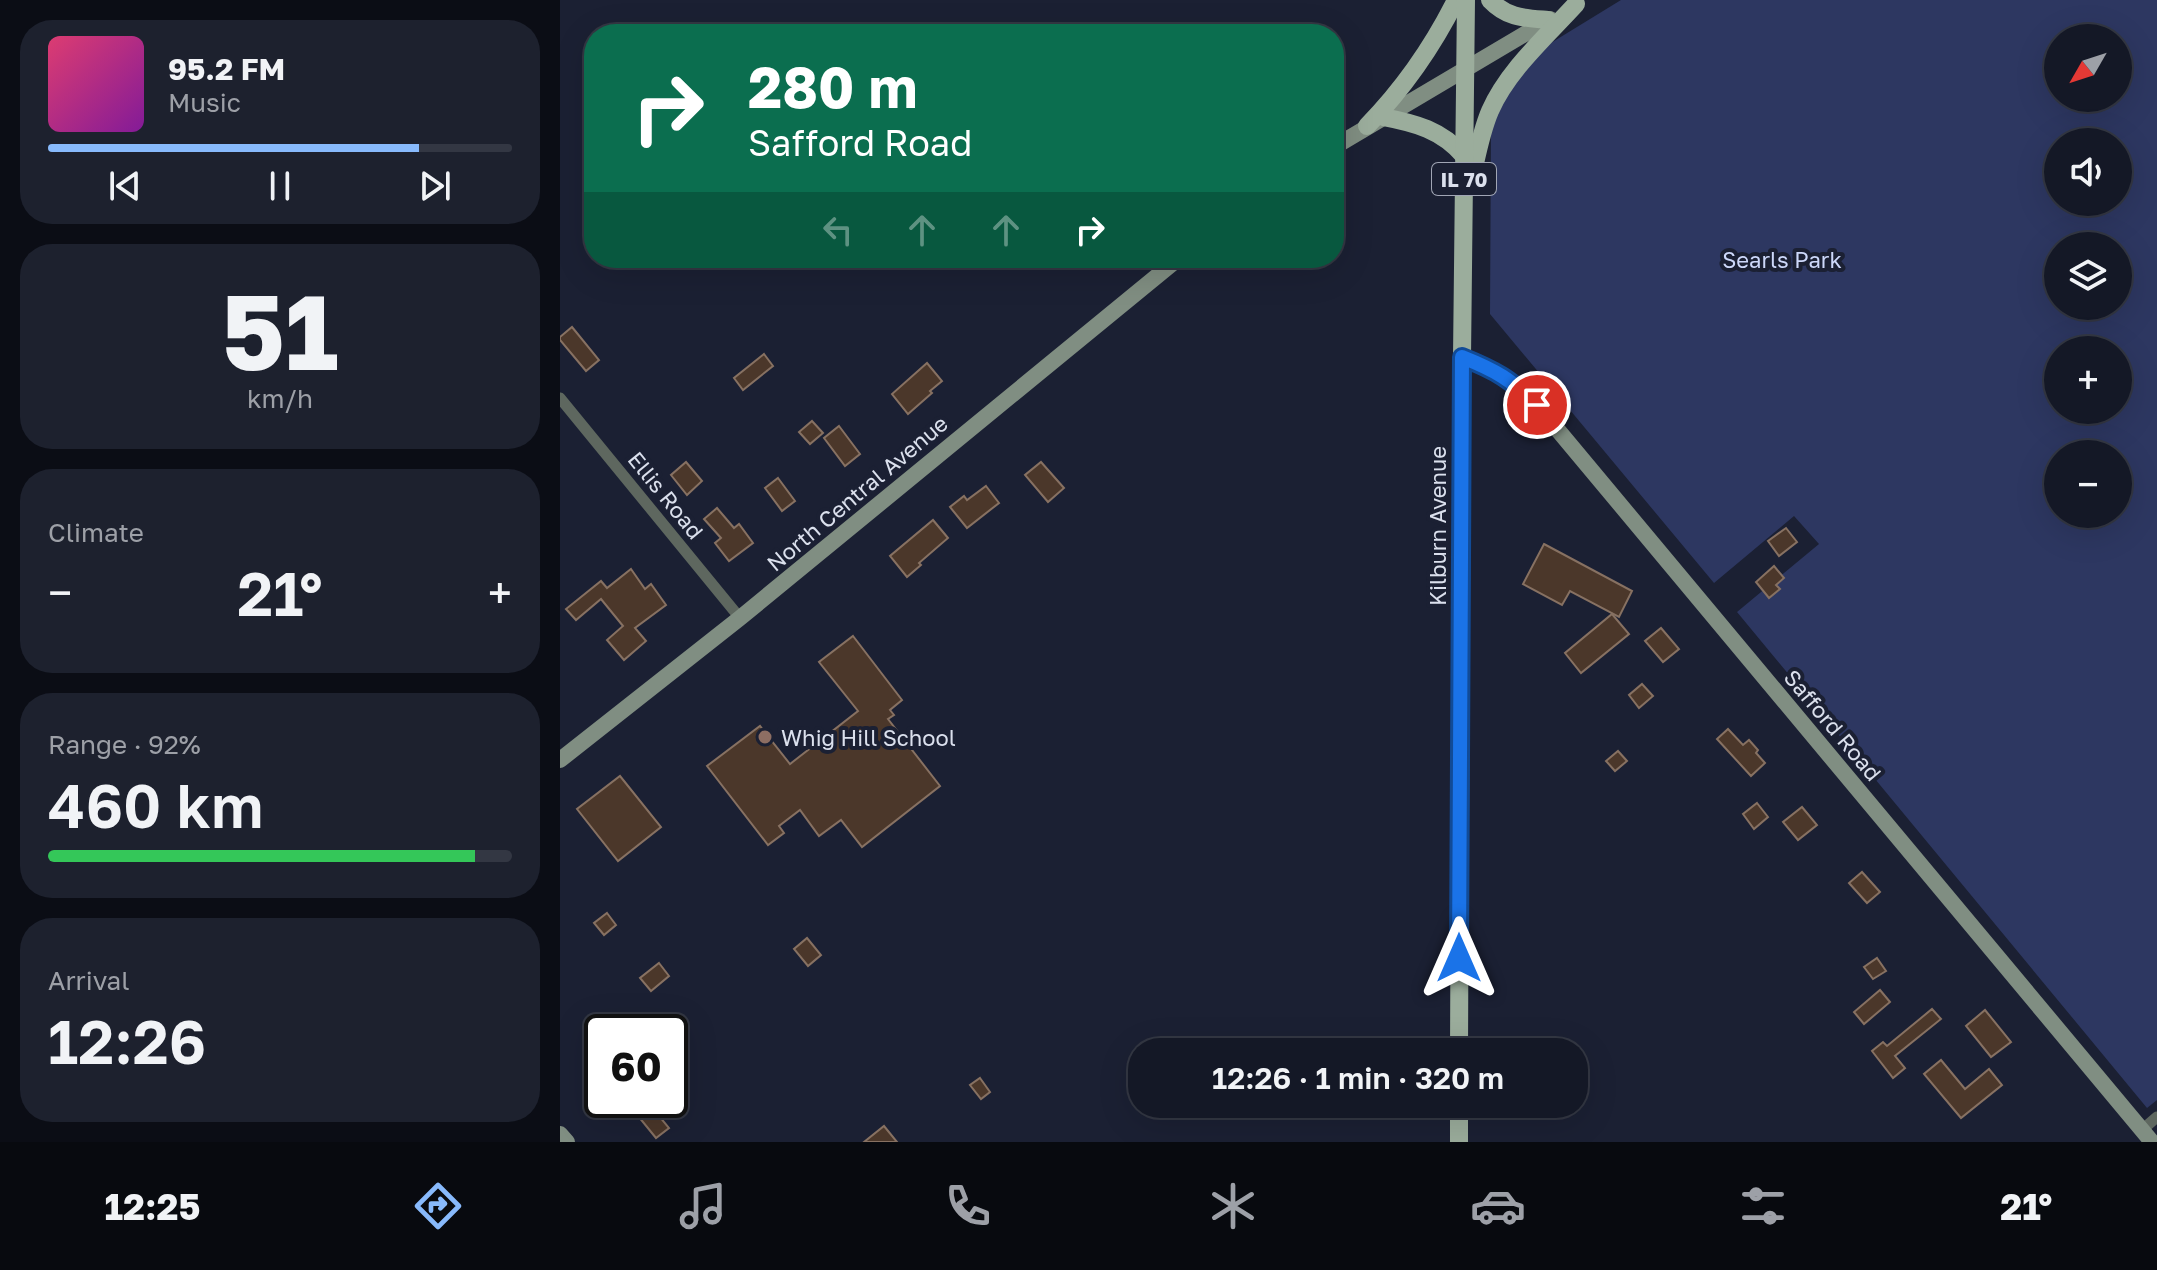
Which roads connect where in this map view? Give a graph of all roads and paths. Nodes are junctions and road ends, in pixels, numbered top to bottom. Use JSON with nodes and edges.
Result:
{"nodes":[{"id":1,"x":1456,"y":0,"type":"edge"},
{"id":2,"x":1466,"y":0,"type":"edge"},
{"id":3,"x":1490,"y":0,"type":"edge"},
{"id":4,"x":1580,"y":2,"type":"edge"},
{"id":5,"x":1548,"y":20,"type":"junction"},
{"id":6,"x":1466,"y":67,"type":"junction"},
{"id":7,"x":1375,"y":122,"type":"junction"},
{"id":8,"x":1344,"y":141,"type":"edge"},
{"id":9,"x":1464,"y":156,"type":"junction"},
{"id":10,"x":1464,"y":211,"type":"junction"},
{"id":11,"x":1167,"y":268,"type":"edge"},
{"id":12,"x":1462,"y":357,"type":"junction"},
{"id":13,"x":560,"y":398,"type":"edge"},
{"id":14,"x":740,"y":618,"type":"junction"},
{"id":15,"x":560,"y":760,"type":"edge"},
{"id":16,"x":1459,"y":1038,"type":"edge"},
{"id":17,"x":2157,"y":1117,"type":"edge"},
{"id":18,"x":1459,"y":1118,"type":"edge"},
{"id":19,"x":560,"y":1134,"type":"edge"},
{"id":20,"x":2147,"y":1136,"type":"edge"},
{"id":21,"x":567,"y":1142,"type":"edge"},
{"id":22,"x":1459,"y":1142,"type":"edge"}],
"edges":[{"from":1,"to":7,"type":"main road"},
{"from":2,"to":6,"type":"main road","name":"Kilburn Avenue","number":"IL 70"},
{"from":3,"to":5,"type":"main road"},
{"from":4,"to":5,"type":"main road"},
{"from":4,"to":10,"type":"main road"},
{"from":5,"to":6,"type":"main road"},
{"from":6,"to":7,"type":"main road"},
{"from":6,"to":9,"type":"main road","name":"Kilburn Avenue","number":"IL 70"},
{"from":7,"to":8,"type":"main road"},
{"from":7,"to":9,"type":"main road"},
{"from":9,"to":10,"type":"main road","name":"Kilburn Avenue","number":"IL 70"},
{"from":10,"to":12,"type":"main road","name":"Kilburn Avenue","number":"IL 70"},
{"from":11,"to":14,"type":"main road","name":"North Central Avenue"},
{"from":12,"to":16,"type":"main road","name":"Kilburn Avenue","number":"IL 70"},
{"from":12,"to":20,"type":"main road","name":"Safford Road"},
{"from":13,"to":14,"type":"street","name":"Ellis Road"},
{"from":14,"to":15,"type":"main road","name":"North Central Avenue"},
{"from":17,"to":20,"type":"street"},
{"from":18,"to":22,"type":"main road"},
{"from":19,"to":21,"type":"main road"}]}
